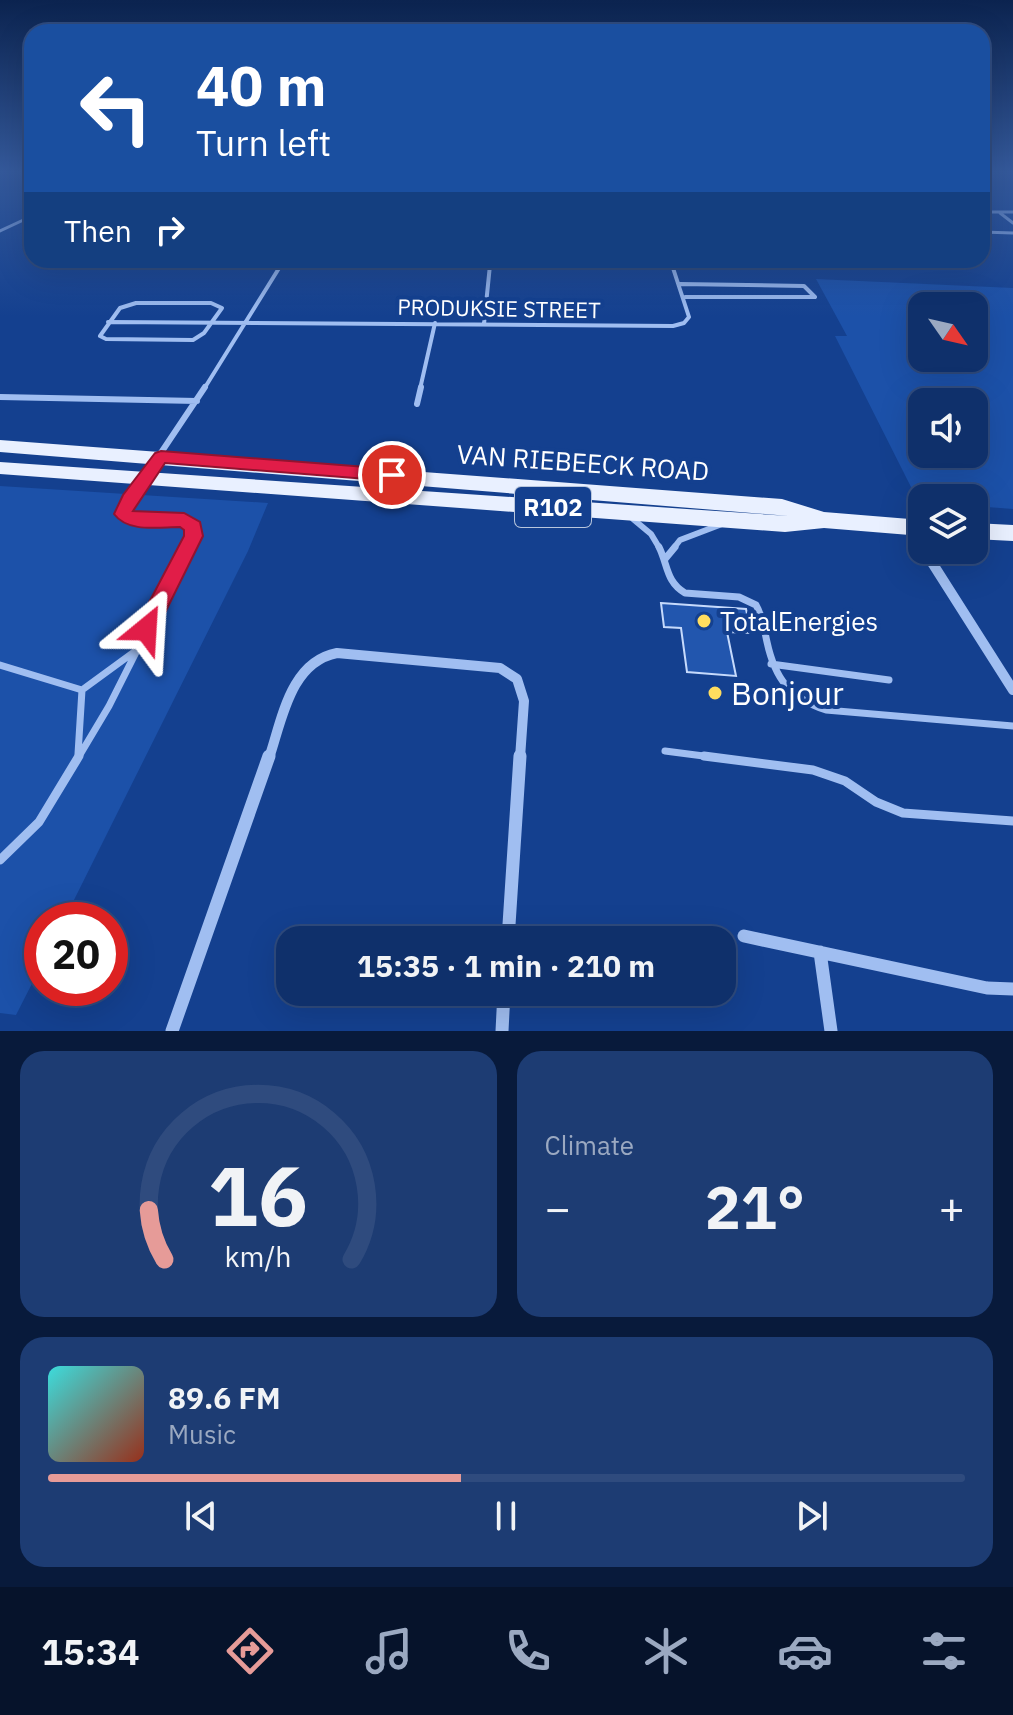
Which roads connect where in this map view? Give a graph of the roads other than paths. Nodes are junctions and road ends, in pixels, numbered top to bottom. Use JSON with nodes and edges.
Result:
{"nodes":[{"id":1,"x":23,"y":220,"type":"edge"},
{"id":2,"x":0,"y":231,"type":"edge"},
{"id":3,"x":990,"y":232,"type":"edge"},
{"id":4,"x":1013,"y":233,"type":"edge"},
{"id":5,"x":279,"y":268,"type":"edge"},
{"id":6,"x":490,"y":268,"type":"edge"},
{"id":7,"x":674,"y":268,"type":"edge"},
{"id":8,"x":680,"y":284,"type":"junction"},
{"id":9,"x":685,"y":297,"type":"junction"},
{"id":10,"x":214,"y":321,"type":"junction"},
{"id":11,"x":108,"y":322,"type":"junction"},
{"id":12,"x":244,"y":322,"type":"junction"},
{"id":13,"x":435,"y":323,"type":"junction"},
{"id":14,"x":484,"y":324,"type":"junction"},
{"id":15,"x":0,"y":397,"type":"edge"},
{"id":16,"x":197,"y":401,"type":"junction"},
{"id":17,"x":417,"y":404,"type":"dead end"},
{"id":18,"x":0,"y":446,"type":"edge"},
{"id":19,"x":161,"y":457,"type":"junction"},
{"id":20,"x":0,"y":468,"type":"edge"},
{"id":21,"x":146,"y":478,"type":"junction"},
{"id":22,"x":622,"y":512,"type":"junction"},
{"id":23,"x":733,"y":520,"type":"junction"},
{"id":24,"x":824,"y":520,"type":"junction"},
{"id":25,"x":908,"y":526,"type":"edge"},
{"id":26,"x":988,"y":532,"type":"edge"},
{"id":27,"x":1013,"y":533,"type":"edge"},
{"id":28,"x":665,"y":559,"type":"junction"},
{"id":29,"x":933,"y":564,"type":"edge"},
{"id":30,"x":134,"y":652,"type":"junction"},
{"id":31,"x":771,"y":664,"type":"junction"},
{"id":32,"x":0,"y":665,"type":"edge"},
{"id":33,"x":889,"y":680,"type":"dead end"},
{"id":34,"x":82,"y":690,"type":"junction"},
{"id":35,"x":1013,"y":690,"type":"edge"},
{"id":36,"x":1013,"y":726,"type":"edge"},
{"id":37,"x":665,"y":751,"type":"dead end"},
{"id":38,"x":78,"y":756,"type":"junction"},
{"id":39,"x":1013,"y":821,"type":"edge"},
{"id":40,"x":0,"y":860,"type":"edge"},
{"id":41,"x":509,"y":926,"type":"edge"},
{"id":42,"x":744,"y":936,"type":"dead end"},
{"id":43,"x":820,"y":952,"type":"junction"},
{"id":44,"x":1013,"y":989,"type":"edge"},
{"id":45,"x":503,"y":1006,"type":"edge"},
{"id":46,"x":172,"y":1031,"type":"edge"},
{"id":47,"x":502,"y":1031,"type":"edge"},
{"id":48,"x":831,"y":1031,"type":"edge"}],
"edges":[{"from":1,"to":2,"type":"lane"},
{"from":3,"to":4,"type":"lane"},
{"from":5,"to":12,"type":"lane"},
{"from":6,"to":14,"type":"lane"},
{"from":7,"to":8,"type":"lane"},
{"from":8,"to":9,"type":"lane"},
{"from":8,"to":9,"type":"lane"},
{"from":9,"to":14,"type":"lane","name":"PRODUKSIE STREET"},
{"from":10,"to":11,"type":"lane","name":"PRODUKSIE STREET"},
{"from":10,"to":11,"type":"lane"},
{"from":10,"to":11,"type":"lane"},
{"from":10,"to":12,"type":"lane","name":"PRODUKSIE STREET"},
{"from":12,"to":13,"type":"lane","name":"PRODUKSIE STREET"},
{"from":12,"to":16,"type":"lane"},
{"from":13,"to":14,"type":"lane","name":"PRODUKSIE STREET"},
{"from":13,"to":17,"type":"lane"},
{"from":15,"to":16,"type":"lane"},
{"from":16,"to":19,"type":"lane"},
{"from":18,"to":19,"type":"main road","name":"VAN RIEBEECK ROAD","number":"R102"},
{"from":19,"to":21,"type":"lane"},
{"from":19,"to":24,"type":"main road","name":"VAN RIEBEECK ROAD","number":"R102"},
{"from":20,"to":21,"type":"main road","name":"VAN RIEBEECK ROAD","number":"R102"},
{"from":21,"to":22,"type":"main road","name":"VAN RIEBEECK ROAD","number":"R102"},
{"from":21,"to":30,"type":"lane"},
{"from":22,"to":23,"type":"main road","name":"VAN RIEBEECK ROAD","number":"R102"},
{"from":22,"to":28,"type":"lane"},
{"from":23,"to":24,"type":"main road","name":"VAN RIEBEECK ROAD","number":"R102"},
{"from":23,"to":28,"type":"lane"},
{"from":24,"to":25,"type":"main road","name":"VAN RIEBEECK ROAD","number":"R102"},
{"from":26,"to":27,"type":"main road"},
{"from":28,"to":31,"type":"lane"},
{"from":29,"to":35,"type":"street"},
{"from":30,"to":34,"type":"lane"},
{"from":30,"to":38,"type":"lane"},
{"from":31,"to":33,"type":"lane"},
{"from":31,"to":36,"type":"lane"},
{"from":32,"to":34,"type":"lane"},
{"from":34,"to":38,"type":"lane"},
{"from":37,"to":39,"type":"lane"},
{"from":38,"to":40,"type":"lane"},
{"from":41,"to":46,"type":"street"},
{"from":42,"to":43,"type":"street"},
{"from":43,"to":44,"type":"street"},
{"from":43,"to":48,"type":"street"},
{"from":45,"to":47,"type":"street"}]}
